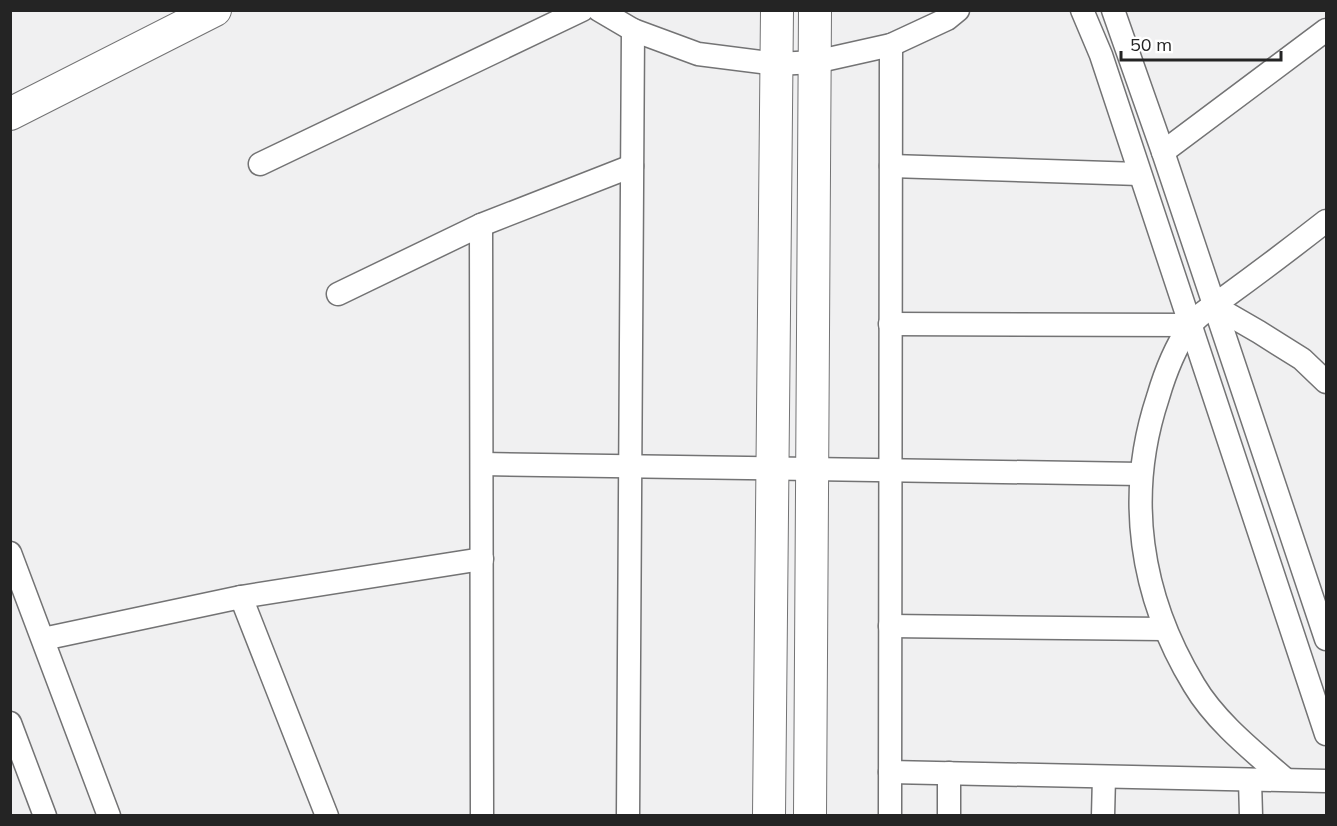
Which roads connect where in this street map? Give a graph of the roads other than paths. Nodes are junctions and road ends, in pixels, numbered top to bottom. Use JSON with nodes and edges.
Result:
{"nodes":[{"id":1,"x":215,"y":10,"type":"edge"},
{"id":2,"x":582,"y":10,"type":"edge"},
{"id":3,"x":599,"y":10,"type":"edge"},
{"id":4,"x":777,"y":10,"type":"edge"},
{"id":5,"x":815,"y":10,"type":"edge"},
{"id":6,"x":958,"y":10,"type":"edge"},
{"id":7,"x":1082,"y":10,"type":"edge"},
{"id":8,"x":1113,"y":10,"type":"edge"},
{"id":9,"x":633,"y":30,"type":"junction"},
{"id":10,"x":1326,"y":30,"type":"edge"},
{"id":11,"x":891,"y":45,"type":"junction"},
{"id":12,"x":815,"y":62,"type":"junction"},
{"id":13,"x":777,"y":64,"type":"junction"},
{"id":14,"x":10,"y":114,"type":"edge"},
{"id":15,"x":1163,"y":152,"type":"junction"},
{"id":16,"x":260,"y":164,"type":"dead end"},
{"id":17,"x":632,"y":166,"type":"junction"},
{"id":18,"x":891,"y":166,"type":"junction"},
{"id":19,"x":1139,"y":174,"type":"junction"},
{"id":20,"x":1326,"y":221,"type":"edge"},
{"id":21,"x":481,"y":225,"type":"junction"},
{"id":22,"x":338,"y":294,"type":"dead end"},
{"id":23,"x":1214,"y":306,"type":"junction"},
{"id":24,"x":890,"y":324,"type":"junction"},
{"id":25,"x":1190,"y":325,"type":"junction"},
{"id":26,"x":1326,"y":382,"type":"edge"},
{"id":27,"x":483,"y":464,"type":"junction"},
{"id":28,"x":630,"y":467,"type":"junction"},
{"id":29,"x":773,"y":469,"type":"junction"},
{"id":30,"x":812,"y":469,"type":"junction"},
{"id":31,"x":890,"y":471,"type":"junction"},
{"id":32,"x":1141,"y":474,"type":"junction"},
{"id":33,"x":10,"y":553,"type":"edge"},
{"id":34,"x":482,"y":559,"type":"junction"},
{"id":35,"x":241,"y":597,"type":"junction"},
{"id":36,"x":890,"y":626,"type":"junction"},
{"id":37,"x":1164,"y":629,"type":"junction"},
{"id":38,"x":43,"y":639,"type":"junction"},
{"id":39,"x":1326,"y":639,"type":"edge"},
{"id":40,"x":10,"y":723,"type":"edge"},
{"id":41,"x":1326,"y":734,"type":"edge"},
{"id":42,"x":890,"y":772,"type":"junction"},
{"id":43,"x":949,"y":773,"type":"junction"},
{"id":44,"x":1104,"y":777,"type":"junction"},
{"id":45,"x":1286,"y":779,"type":"junction"},
{"id":46,"x":1250,"y":780,"type":"junction"},
{"id":47,"x":1326,"y":781,"type":"edge"},
{"id":48,"x":45,"y":816,"type":"edge"},
{"id":49,"x":109,"y":816,"type":"edge"},
{"id":50,"x":327,"y":816,"type":"edge"},
{"id":51,"x":482,"y":816,"type":"edge"},
{"id":52,"x":627,"y":816,"type":"edge"},
{"id":53,"x":770,"y":816,"type":"edge"},
{"id":54,"x":810,"y":816,"type":"edge"},
{"id":55,"x":890,"y":816,"type":"edge"},
{"id":56,"x":949,"y":816,"type":"edge"},
{"id":57,"x":1103,"y":816,"type":"edge"},
{"id":58,"x":1251,"y":816,"type":"edge"}],
"edges":[{"from":1,"to":14,"type":"street"},
{"from":2,"to":16,"type":"street"},
{"from":3,"to":9,"type":"street"},
{"from":4,"to":13,"type":"street"},
{"from":5,"to":12,"type":"street"},
{"from":6,"to":11,"type":"street"},
{"from":7,"to":19,"type":"street"},
{"from":8,"to":15,"type":"street"},
{"from":9,"to":13,"type":"street"},
{"from":9,"to":17,"type":"street"},
{"from":10,"to":15,"type":"street"},
{"from":11,"to":12,"type":"street"},
{"from":11,"to":18,"type":"street"},
{"from":12,"to":13,"type":"street"},
{"from":12,"to":30,"type":"street"},
{"from":13,"to":29,"type":"street"},
{"from":15,"to":23,"type":"street"},
{"from":17,"to":21,"type":"street"},
{"from":17,"to":28,"type":"street"},
{"from":18,"to":19,"type":"street"},
{"from":18,"to":24,"type":"street"},
{"from":19,"to":25,"type":"street"},
{"from":20,"to":23,"type":"street"},
{"from":21,"to":22,"type":"street"},
{"from":21,"to":27,"type":"street"},
{"from":23,"to":25,"type":"street"},
{"from":23,"to":26,"type":"street"},
{"from":23,"to":39,"type":"street"},
{"from":24,"to":25,"type":"street"},
{"from":24,"to":31,"type":"street"},
{"from":25,"to":32,"type":"street"},
{"from":25,"to":41,"type":"street"},
{"from":27,"to":28,"type":"street"},
{"from":27,"to":34,"type":"street"},
{"from":28,"to":29,"type":"street"},
{"from":28,"to":52,"type":"street"},
{"from":29,"to":30,"type":"street"},
{"from":29,"to":53,"type":"street"},
{"from":30,"to":31,"type":"street"},
{"from":30,"to":54,"type":"street"},
{"from":31,"to":32,"type":"street"},
{"from":31,"to":36,"type":"street"},
{"from":32,"to":37,"type":"street"},
{"from":33,"to":38,"type":"street"},
{"from":34,"to":35,"type":"street"},
{"from":34,"to":51,"type":"street"},
{"from":35,"to":38,"type":"street"},
{"from":35,"to":50,"type":"street"},
{"from":36,"to":37,"type":"street"},
{"from":36,"to":42,"type":"street"},
{"from":37,"to":45,"type":"street"},
{"from":38,"to":49,"type":"street"},
{"from":40,"to":48,"type":"street"},
{"from":42,"to":43,"type":"street"},
{"from":42,"to":55,"type":"street"},
{"from":43,"to":44,"type":"street"},
{"from":43,"to":56,"type":"street"},
{"from":44,"to":46,"type":"street"},
{"from":44,"to":57,"type":"street"},
{"from":45,"to":46,"type":"street"},
{"from":45,"to":47,"type":"street"},
{"from":46,"to":58,"type":"street"}]}
